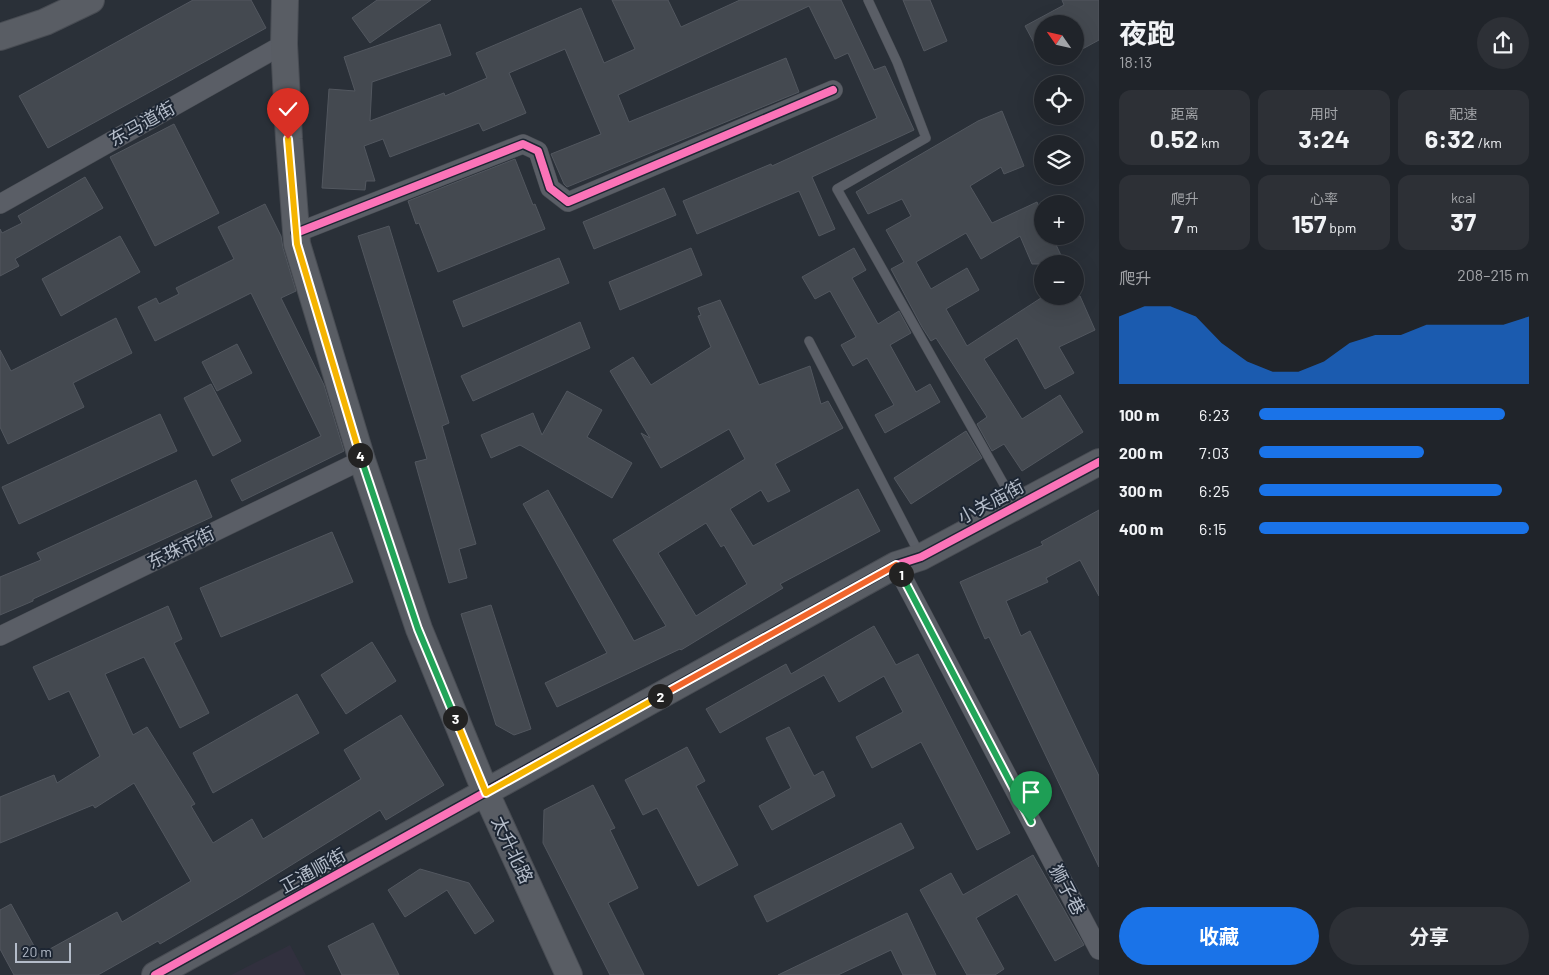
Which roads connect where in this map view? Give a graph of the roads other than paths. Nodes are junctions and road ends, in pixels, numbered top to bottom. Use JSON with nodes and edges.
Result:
{"nodes":[{"id":1,"x":91,"y":0,"type":"edge"},
{"id":2,"x":285,"y":0,"type":"edge"},
{"id":3,"x":868,"y":0,"type":"edge"},
{"id":4,"x":0,"y":37,"type":"edge"},
{"id":5,"x":284,"y":44,"type":"junction"},
{"id":6,"x":833,"y":90,"type":"dead end"},
{"id":7,"x":0,"y":204,"type":"edge"},
{"id":8,"x":296,"y":233,"type":"junction"},
{"id":9,"x":809,"y":340,"type":"dead end"},
{"id":10,"x":362,"y":460,"type":"junction"},
{"id":11,"x":1099,"y":462,"type":"edge"},
{"id":12,"x":1016,"y":506,"type":"junction"},
{"id":13,"x":921,"y":557,"type":"junction"},
{"id":14,"x":896,"y":565,"type":"junction"},
{"id":15,"x":0,"y":636,"type":"edge"},
{"id":16,"x":486,"y":793,"type":"junction"},
{"id":17,"x":1099,"y":950,"type":"edge"},
{"id":18,"x":155,"y":975,"type":"edge"},
{"id":19,"x":569,"y":975,"type":"edge"}],
"edges":[{"from":1,"to":4,"type":"street"},
{"from":2,"to":5,"type":"street","name":"太升北路"},
{"from":3,"to":12,"type":"lane"},
{"from":5,"to":7,"type":"street","name":"东马道街"},
{"from":5,"to":8,"type":"street","name":"太升北路"},
{"from":6,"to":8,"type":"street"},
{"from":8,"to":10,"type":"street","name":"太升北路"},
{"from":9,"to":13,"type":"lane"},
{"from":10,"to":15,"type":"street","name":"东珠市街"},
{"from":10,"to":16,"type":"street","name":"太升北路"},
{"from":11,"to":12,"type":"street","name":"小关庙街"},
{"from":12,"to":13,"type":"street","name":"小关庙街"},
{"from":13,"to":14,"type":"street","name":"小关庙街"},
{"from":14,"to":16,"type":"street","name":"正通顺街"},
{"from":14,"to":17,"type":"street","name":"狮子巷"},
{"from":16,"to":18,"type":"street","name":"正通顺街"},
{"from":16,"to":19,"type":"street","name":"太升北路"}]}
